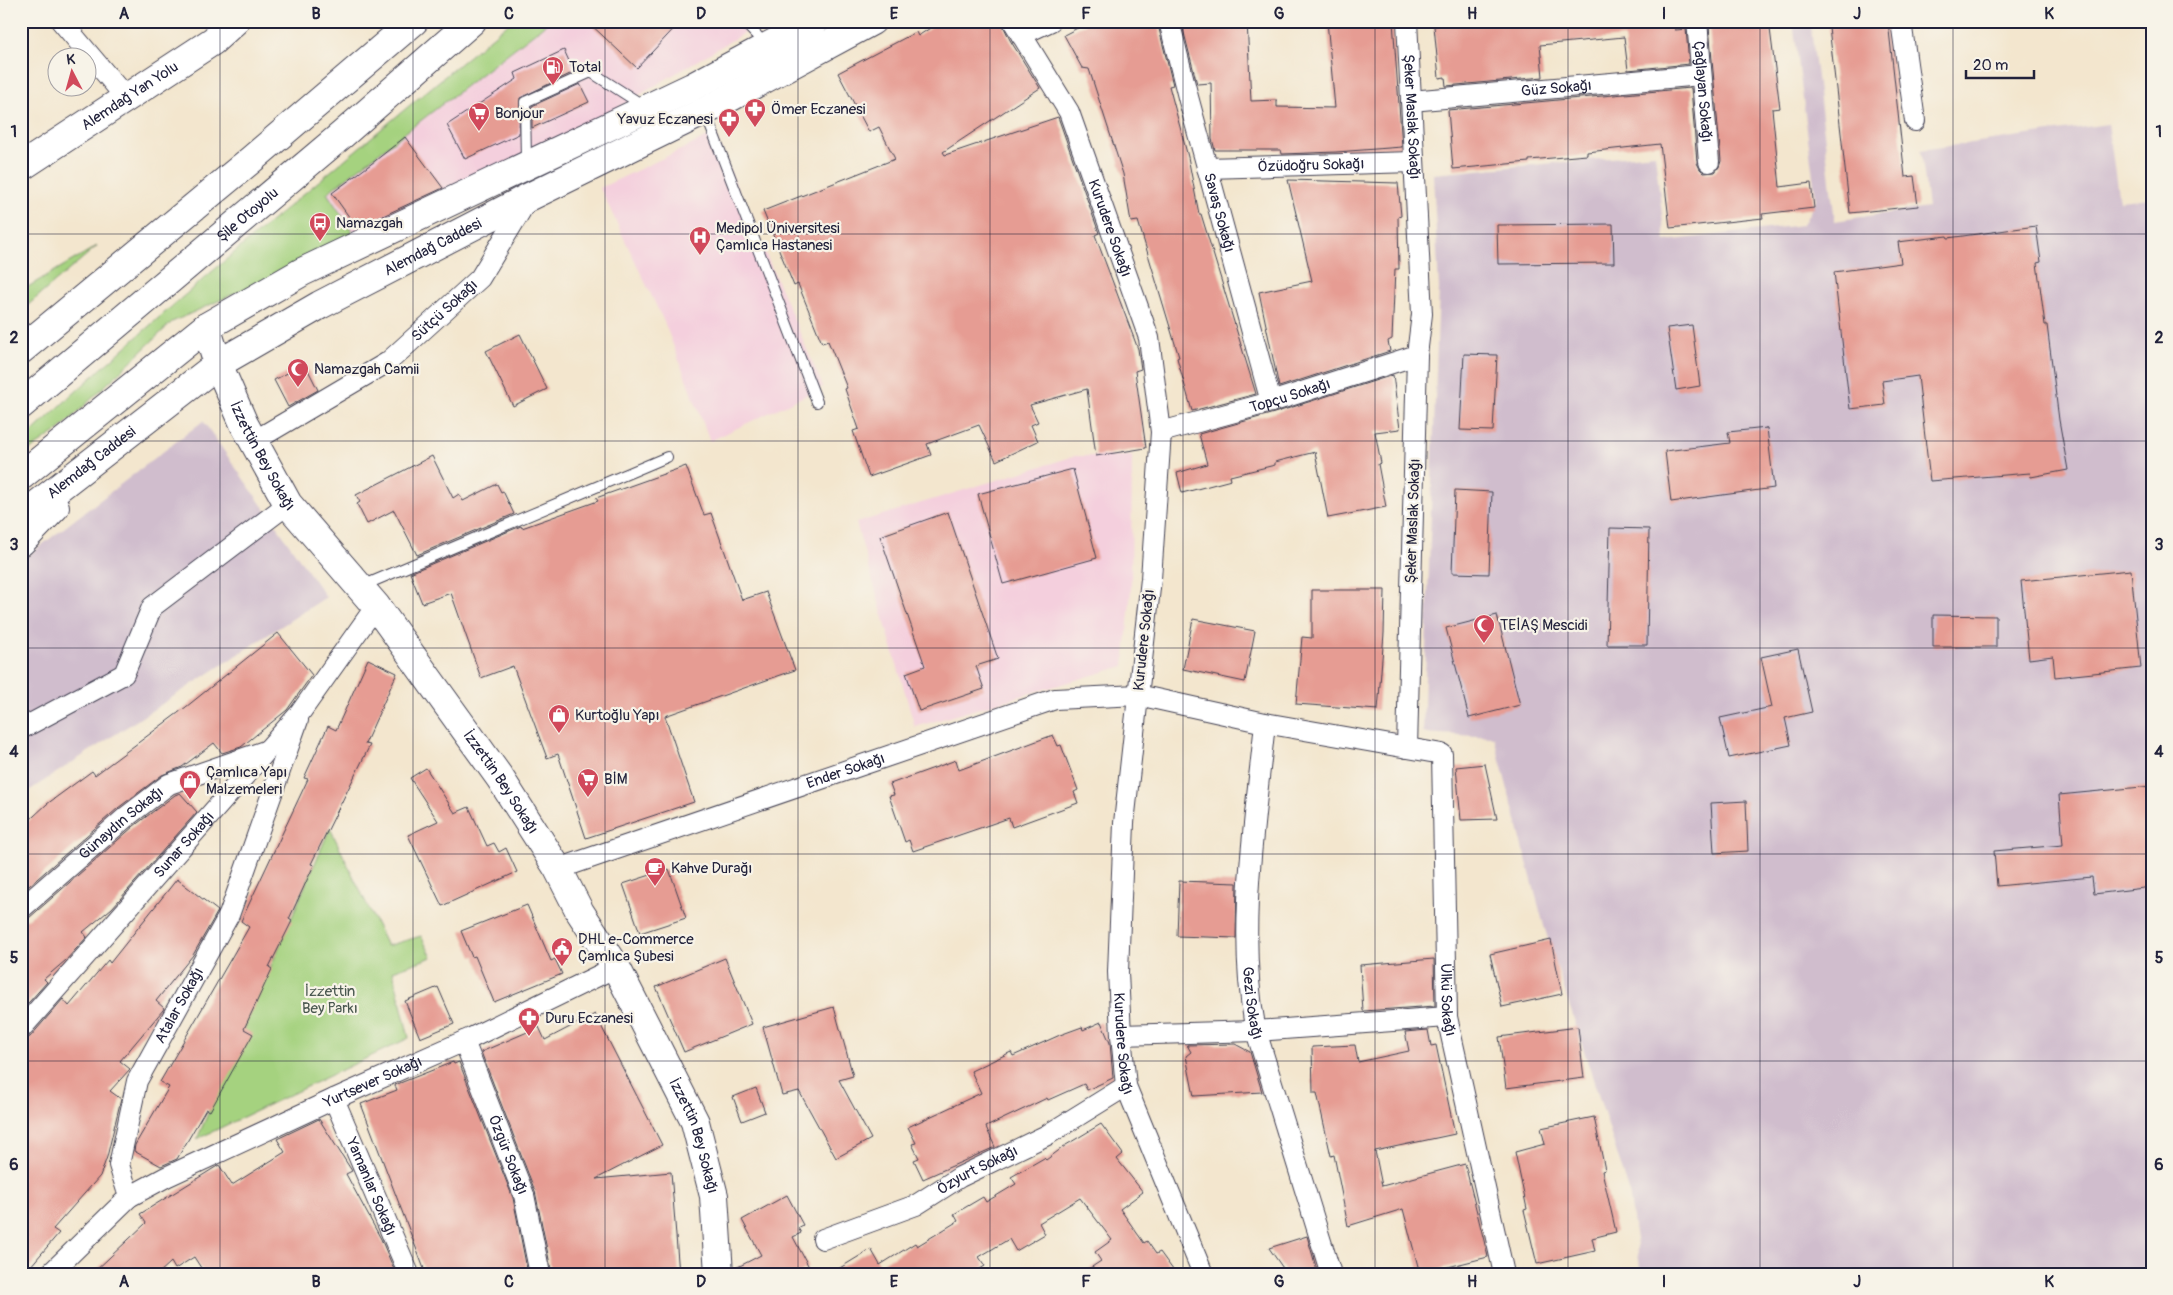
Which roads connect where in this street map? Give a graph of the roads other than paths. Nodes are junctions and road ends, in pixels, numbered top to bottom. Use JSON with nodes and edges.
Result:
{"nodes":[{"id":1,"x":61,"y":21,"type":"edge"},
{"id":2,"x":235,"y":21,"type":"edge"},
{"id":3,"x":414,"y":21,"type":"edge"},
{"id":4,"x":472,"y":21,"type":"edge"},
{"id":5,"x":743,"y":21,"type":"edge"},
{"id":6,"x":815,"y":21,"type":"edge"},
{"id":7,"x":872,"y":21,"type":"edge"},
{"id":8,"x":1051,"y":21,"type":"edge"},
{"id":9,"x":1169,"y":21,"type":"edge"},
{"id":10,"x":1406,"y":21,"type":"edge"},
{"id":11,"x":1697,"y":21,"type":"edge"},
{"id":12,"x":1901,"y":21,"type":"edge"},
{"id":13,"x":1017,"y":28,"type":"edge"},
{"id":14,"x":768,"y":47,"type":"junction"},
{"id":15,"x":1701,"y":74,"type":"junction"},
{"id":16,"x":127,"y":99,"type":"junction"},
{"id":17,"x":1411,"y":101,"type":"junction"},
{"id":18,"x":647,"y":108,"type":"junction"},
{"id":19,"x":704,"y":111,"type":"junction"},
{"id":20,"x":1915,"y":121,"type":"dead end"},
{"id":21,"x":1414,"y":162,"type":"junction"},
{"id":22,"x":1709,"y":162,"type":"dead end"},
{"id":23,"x":22,"y":166,"type":"edge"},
{"id":24,"x":526,"y":166,"type":"junction"},
{"id":25,"x":1207,"y":168,"type":"junction"},
{"id":26,"x":529,"y":197,"type":"junction"},
{"id":27,"x":206,"y":327,"type":"junction"},
{"id":28,"x":21,"y":350,"type":"edge"},
{"id":29,"x":1417,"y":355,"type":"junction"},
{"id":30,"x":218,"y":364,"type":"junction"},
{"id":31,"x":817,"y":402,"type":"dead end"},
{"id":32,"x":1271,"y":402,"type":"junction"},
{"id":33,"x":21,"y":405,"type":"edge"},
{"id":34,"x":1161,"y":432,"type":"junction"},
{"id":35,"x":254,"y":441,"type":"junction"},
{"id":36,"x":111,"y":447,"type":"junction"},
{"id":37,"x":667,"y":457,"type":"dead end"},
{"id":38,"x":21,"y":476,"type":"edge"},
{"id":39,"x":288,"y":504,"type":"junction"},
{"id":40,"x":21,"y":517,"type":"edge"},
{"id":41,"x":21,"y":542,"type":"edge"},
{"id":42,"x":368,"y":596,"type":"junction"},
{"id":43,"x":1138,"y":695,"type":"junction"},
{"id":44,"x":300,"y":713,"type":"junction"},
{"id":45,"x":1265,"y":723,"type":"junction"},
{"id":46,"x":21,"y":729,"type":"edge"},
{"id":47,"x":1407,"y":748,"type":"junction"},
{"id":48,"x":265,"y":751,"type":"junction"},
{"id":49,"x":558,"y":870,"type":"junction"},
{"id":50,"x":21,"y":909,"type":"edge"},
{"id":51,"x":616,"y":967,"type":"junction"},
{"id":52,"x":1447,"y":1017,"type":"junction"},
{"id":53,"x":21,"y":1030,"type":"edge"},
{"id":54,"x":1256,"y":1031,"type":"junction"},
{"id":55,"x":1121,"y":1035,"type":"junction"},
{"id":56,"x":464,"y":1041,"type":"junction"},
{"id":57,"x":1126,"y":1086,"type":"junction"},
{"id":58,"x":334,"y":1099,"type":"junction"},
{"id":59,"x":129,"y":1197,"type":"junction"},
{"id":60,"x":823,"y":1239,"type":"dead end"},
{"id":61,"x":50,"y":1274,"type":"edge"},
{"id":62,"x":409,"y":1274,"type":"edge"},
{"id":63,"x":540,"y":1274,"type":"edge"},
{"id":64,"x":719,"y":1274,"type":"edge"},
{"id":65,"x":1203,"y":1274,"type":"edge"},
{"id":66,"x":1331,"y":1274,"type":"edge"},
{"id":67,"x":1504,"y":1274,"type":"edge"}],
"edges":[{"from":1,"to":16,"type":"street"},
{"from":2,"to":16,"type":"main road","name":"Alemdağ Yan Yolu"},
{"from":3,"to":28,"type":"main road"},
{"from":4,"to":33,"type":"main road","name":"Şile Otoyolu"},
{"from":5,"to":14,"type":"lane"},
{"from":6,"to":14,"type":"main road","name":"Alemdağ Caddesi"},
{"from":7,"to":19,"type":"main road","name":"Alemdağ Caddesi"},
{"from":8,"to":13,"type":"street"},
{"from":9,"to":25,"type":"street","name":"Savaş Sokağı"},
{"from":10,"to":17,"type":"street","name":"Şeker Maslak Sokağı"},
{"from":11,"to":15,"type":"street","name":"Çağlayan Sokağı"},
{"from":12,"to":20,"type":"street"},
{"from":13,"to":34,"type":"street","name":"Kurudere Sokağı"},
{"from":14,"to":18,"type":"main road","name":"Alemdağ Caddesi"},
{"from":15,"to":17,"type":"street","name":"Güz Sokağı"},
{"from":15,"to":22,"type":"street","name":"Çağlayan Sokağı"},
{"from":16,"to":23,"type":"main road","name":"Alemdağ Yan Yolu"},
{"from":17,"to":21,"type":"street","name":"Şeker Maslak Sokağı"},
{"from":18,"to":24,"type":"main road","name":"Alemdağ Caddesi"},
{"from":18,"to":24,"type":"lane"},
{"from":19,"to":26,"type":"main road","name":"Alemdağ Caddesi"},
{"from":19,"to":31,"type":"lane"},
{"from":21,"to":25,"type":"street","name":"Özüdoğru Sokağı"},
{"from":21,"to":29,"type":"street","name":"Şeker Maslak Sokağı"},
{"from":24,"to":27,"type":"main road","name":"Alemdağ Caddesi"},
{"from":25,"to":32,"type":"street","name":"Savaş Sokağı"},
{"from":26,"to":30,"type":"main road","name":"Alemdağ Caddesi"},
{"from":26,"to":35,"type":"street","name":"Sütçü Sokağı"},
{"from":27,"to":30,"type":"main road","name":"İzzettin Bey Sokağı"},
{"from":27,"to":38,"type":"main road","name":"Alemdağ Caddesi"},
{"from":29,"to":32,"type":"street","name":"Topçu Sokağı"},
{"from":29,"to":47,"type":"street","name":"Şeker Maslak Sokağı"},
{"from":30,"to":35,"type":"main road","name":"İzzettin Bey Sokağı"},
{"from":30,"to":36,"type":"main road","name":"Alemdağ Caddesi"},
{"from":32,"to":34,"type":"street","name":"Topçu Sokağı"},
{"from":34,"to":43,"type":"street","name":"Kurudere Sokağı"},
{"from":35,"to":39,"type":"main road","name":"İzzettin Bey Sokağı"},
{"from":36,"to":40,"type":"main road","name":"Alemdağ Caddesi"},
{"from":36,"to":41,"type":"main road"},
{"from":37,"to":42,"type":"lane"},
{"from":39,"to":42,"type":"main road","name":"İzzettin Bey Sokağı"},
{"from":39,"to":46,"type":"street"},
{"from":42,"to":44,"type":"street","name":"Sunar Sokağı"},
{"from":42,"to":49,"type":"main road","name":"İzzettin Bey Sokağı"},
{"from":43,"to":45,"type":"street"},
{"from":43,"to":49,"type":"street","name":"Ender Sokağı"},
{"from":43,"to":55,"type":"street","name":"Kurudere Sokağı"},
{"from":44,"to":48,"type":"street","name":"Sunar Sokağı"},
{"from":44,"to":59,"type":"street","name":"Atalar Sokağı"},
{"from":45,"to":47,"type":"street"},
{"from":45,"to":54,"type":"street","name":"Gezi Sokağı"},
{"from":47,"to":52,"type":"street","name":"Ülkü Sokağı"},
{"from":48,"to":50,"type":"street","name":"Günaydın Sokağı"},
{"from":48,"to":53,"type":"street","name":"Sunar Sokağı"},
{"from":49,"to":51,"type":"main road","name":"İzzettin Bey Sokağı"},
{"from":51,"to":56,"type":"street","name":"Yurtsever Sokağı"},
{"from":51,"to":64,"type":"main road","name":"İzzettin Bey Sokağı"},
{"from":52,"to":54,"type":"street"},
{"from":52,"to":67,"type":"street","name":"Ülkü Sokağı"},
{"from":54,"to":55,"type":"street"},
{"from":54,"to":66,"type":"street","name":"Gezi Sokağı"},
{"from":55,"to":57,"type":"street","name":"Kurudere Sokağı"},
{"from":56,"to":58,"type":"street","name":"Yurtsever Sokağı"},
{"from":56,"to":63,"type":"street","name":"Özgür Sokağı"},
{"from":57,"to":60,"type":"street","name":"Özyurt Sokağı"},
{"from":57,"to":65,"type":"street","name":"Kurudere Sokağı"},
{"from":58,"to":59,"type":"street","name":"Yurtsever Sokağı"},
{"from":58,"to":62,"type":"street","name":"Yamanlar Sokağı"},
{"from":59,"to":61,"type":"street"}]}
